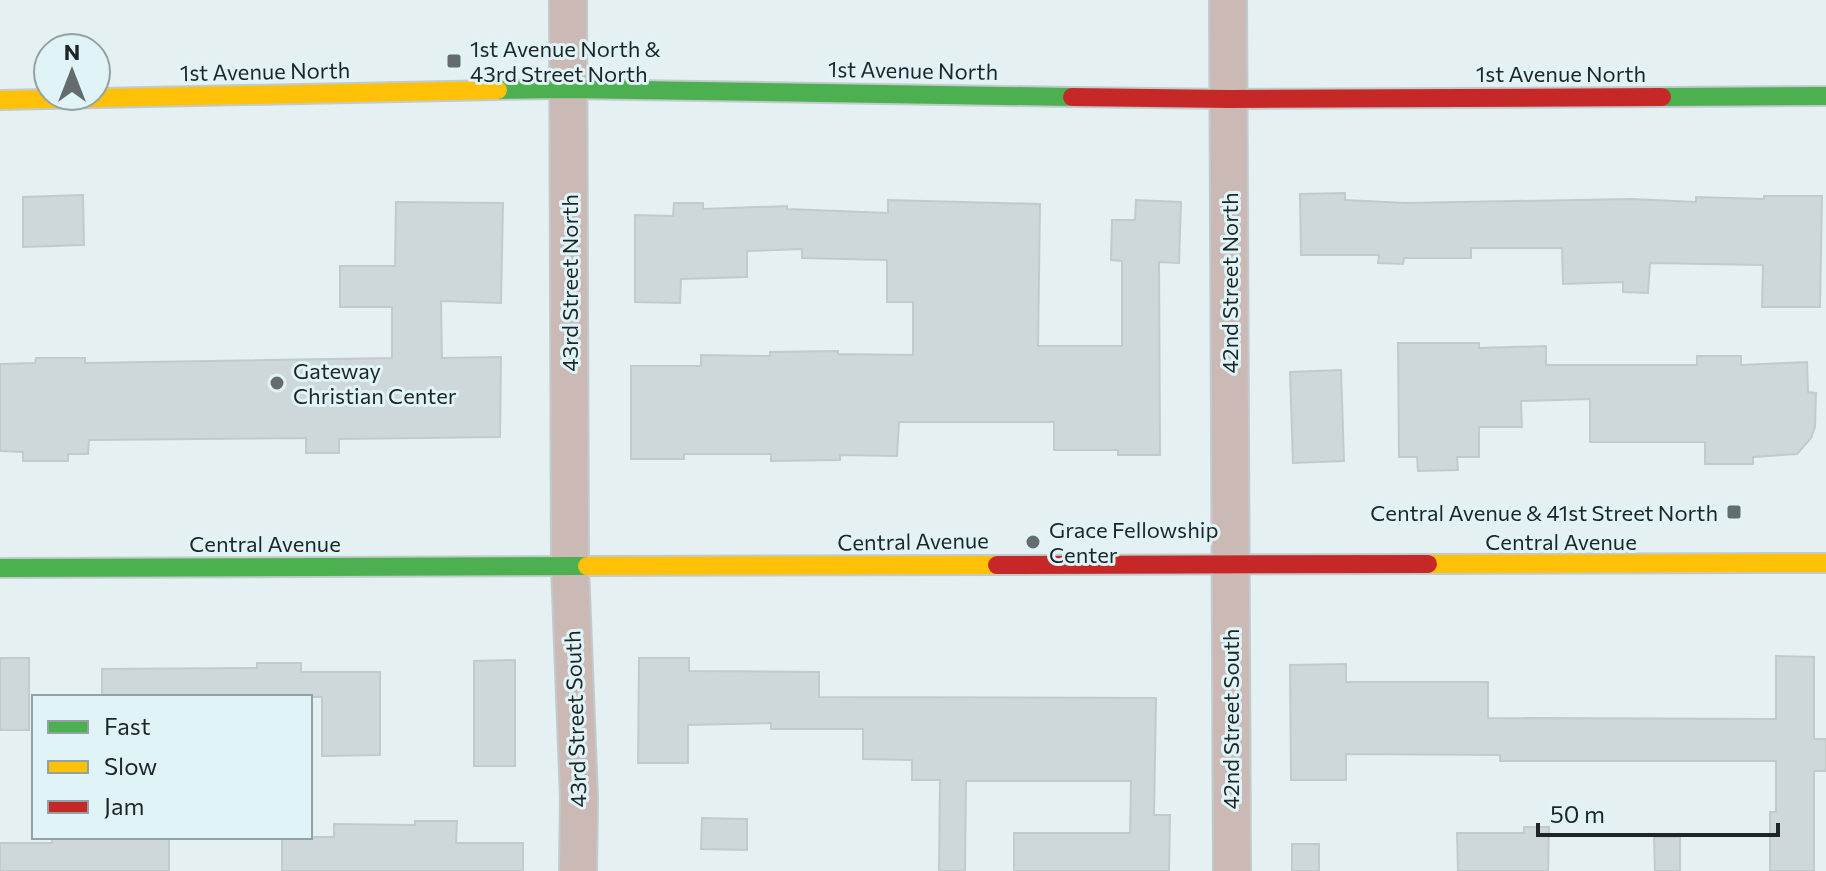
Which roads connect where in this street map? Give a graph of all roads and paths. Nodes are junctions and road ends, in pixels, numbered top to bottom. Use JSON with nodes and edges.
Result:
{"nodes":[{"id":1,"x":568,"y":0,"type":"edge"},
{"id":2,"x":1228,"y":0,"type":"edge"},
{"id":3,"x":568,"y":89,"type":"junction"},
{"id":4,"x":1826,"y":96,"type":"edge"},
{"id":5,"x":1229,"y":99,"type":"junction"},
{"id":6,"x":0,"y":100,"type":"edge"},
{"id":7,"x":1826,"y":563,"type":"edge"},
{"id":8,"x":570,"y":567,"type":"junction"},
{"id":9,"x":1231,"y":567,"type":"junction"},
{"id":10,"x":0,"y":568,"type":"edge"},
{"id":11,"x":578,"y":871,"type":"edge"},
{"id":12,"x":1232,"y":871,"type":"edge"}],
"edges":[{"from":1,"to":3,"type":"street","name":"43rd Street North"},
{"from":2,"to":5,"type":"street","name":"42nd Street North"},
{"from":3,"to":5,"type":"main road","name":"1st Avenue North"},
{"from":3,"to":6,"type":"main road","name":"1st Avenue North"},
{"from":3,"to":8,"type":"street","name":"43rd Street North"},
{"from":4,"to":5,"type":"main road","name":"1st Avenue North"},
{"from":5,"to":9,"type":"street","name":"42nd Street North"},
{"from":7,"to":9,"type":"main road","name":"Central Avenue"},
{"from":8,"to":9,"type":"main road","name":"Central Avenue"},
{"from":8,"to":10,"type":"main road","name":"Central Avenue"},
{"from":8,"to":11,"type":"street","name":"43rd Street South"},
{"from":9,"to":12,"type":"street","name":"42nd Street South"}]}
